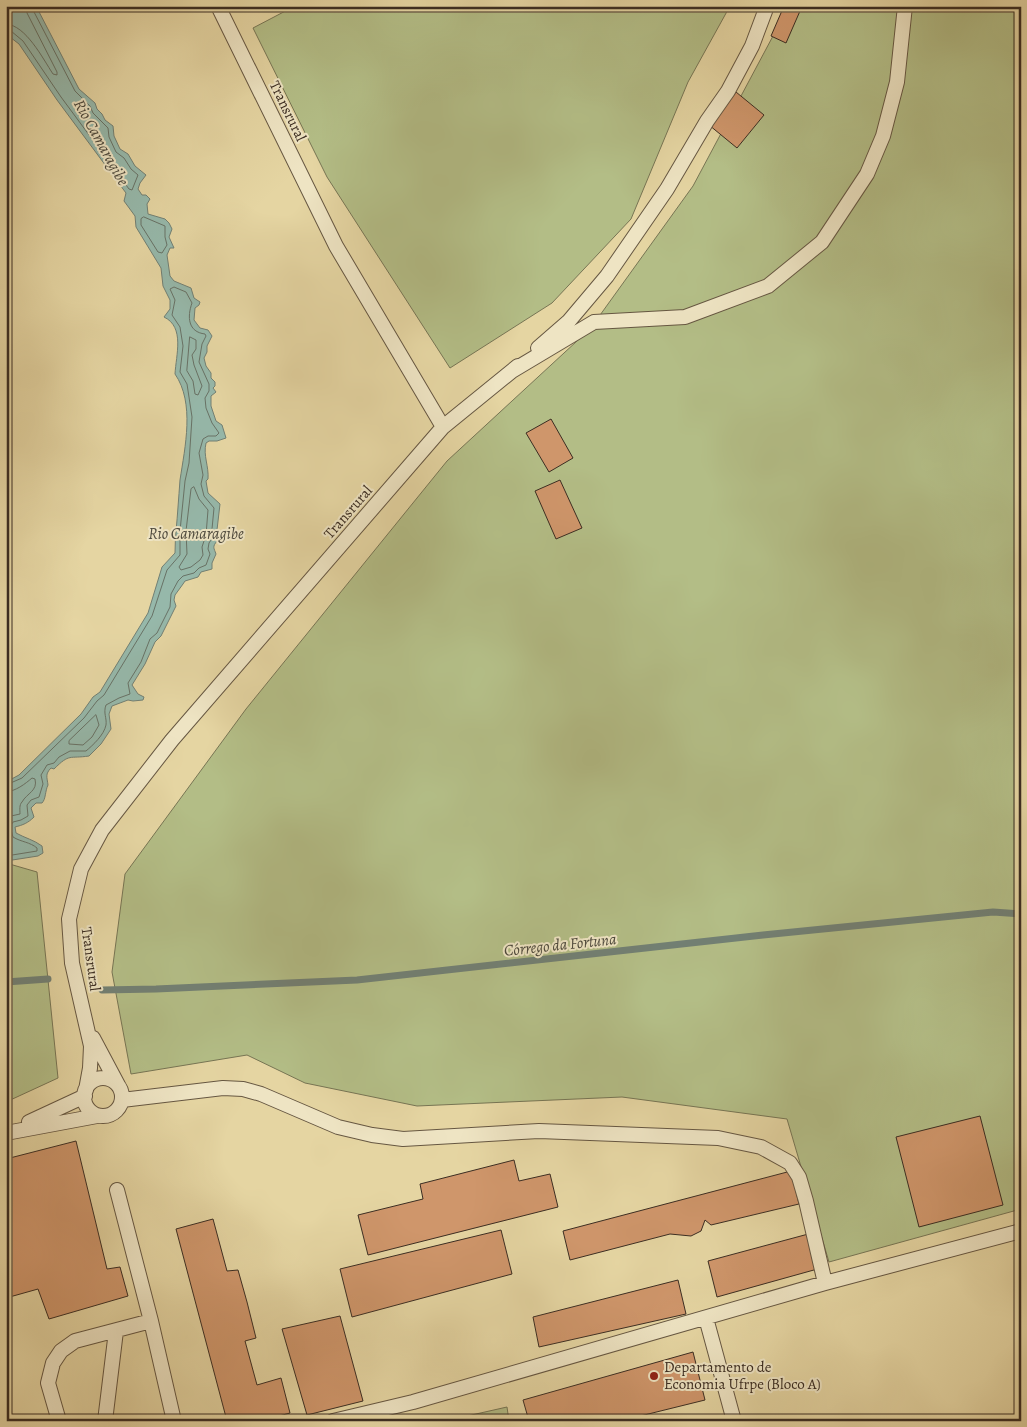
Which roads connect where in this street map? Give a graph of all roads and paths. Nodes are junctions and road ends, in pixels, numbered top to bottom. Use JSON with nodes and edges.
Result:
{"nodes":[{"id":1,"x":218,"y":6,"type":"edge"},
{"id":2,"x":767,"y":6,"type":"edge"},
{"id":3,"x":905,"y":6,"type":"edge"},
{"id":4,"x":512,"y":371,"type":"junction"},
{"id":5,"x":444,"y":427,"type":"junction"},
{"id":6,"x":87,"y":1026,"type":"junction"},
{"id":7,"x":85,"y":1093,"type":"junction"},
{"id":8,"x":121,"y":1094,"type":"junction"},
{"id":9,"x":98,"y":1116,"type":"junction"},
{"id":10,"x":6,"y":1132,"type":"edge"},
{"id":11,"x":117,"y":1190,"type":"dead end"},
{"id":12,"x":1021,"y":1230,"type":"edge"},
{"id":13,"x":825,"y":1283,"type":"junction"},
{"id":14,"x":706,"y":1318,"type":"junction"},
{"id":15,"x":151,"y":1321,"type":"junction"},
{"id":16,"x":116,"y":1331,"type":"junction"},
{"id":17,"x":59,"y":1421,"type":"edge"},
{"id":18,"x":105,"y":1421,"type":"edge"},
{"id":19,"x":174,"y":1421,"type":"edge"},
{"id":20,"x":333,"y":1421,"type":"edge"},
{"id":21,"x":734,"y":1421,"type":"edge"}],
"edges":[{"from":1,"to":5,"type":"lane","name":"Transrural"},
{"from":2,"to":4,"type":"lane"},
{"from":3,"to":4,"type":"lane"},
{"from":4,"to":5,"type":"lane"},
{"from":5,"to":6,"type":"lane","name":"Transrural"},
{"from":6,"to":7,"type":"lane","name":"Transrural"},
{"from":6,"to":8,"type":"lane","name":"Transrural"},
{"from":7,"to":8,"type":"lane"},
{"from":7,"to":9,"type":"lane"},
{"from":7,"to":10,"type":"lane"},
{"from":8,"to":9,"type":"lane"},
{"from":8,"to":13,"type":"lane"},
{"from":9,"to":10,"type":"lane"},
{"from":11,"to":15,"type":"lane"},
{"from":12,"to":13,"type":"lane"},
{"from":13,"to":14,"type":"lane"},
{"from":14,"to":20,"type":"lane"},
{"from":14,"to":21,"type":"lane"},
{"from":15,"to":16,"type":"lane"},
{"from":15,"to":19,"type":"lane"},
{"from":16,"to":17,"type":"lane"},
{"from":16,"to":18,"type":"lane"}]}
